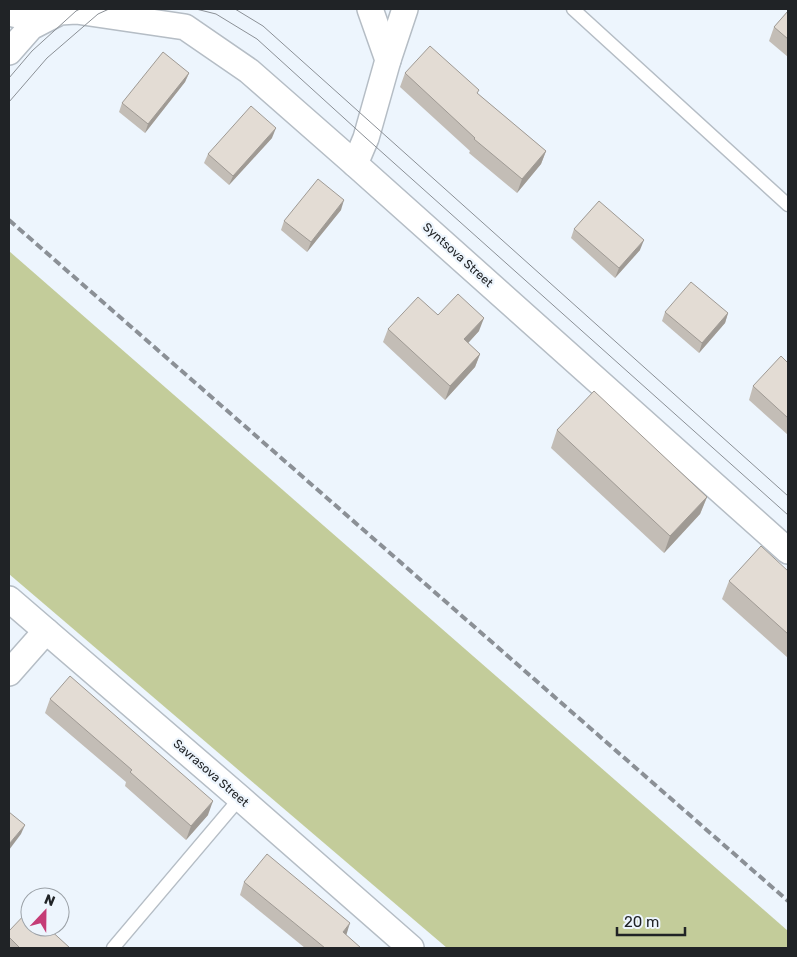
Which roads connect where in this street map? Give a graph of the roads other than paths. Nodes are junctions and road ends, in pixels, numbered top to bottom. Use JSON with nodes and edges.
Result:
{"nodes":[{"id":1,"x":30,"y":9,"type":"edge"},
{"id":2,"x":370,"y":9,"type":"edge"},
{"id":3,"x":405,"y":9,"type":"edge"},
{"id":4,"x":573,"y":9,"type":"edge"},
{"id":5,"x":9,"y":13,"type":"edge"},
{"id":6,"x":9,"y":52,"type":"edge"},
{"id":7,"x":388,"y":60,"type":"junction"},
{"id":8,"x":355,"y":164,"type":"junction"},
{"id":9,"x":788,"y":205,"type":"edge"},
{"id":10,"x":788,"y":551,"type":"edge"},
{"id":11,"x":9,"y":599,"type":"edge"},
{"id":12,"x":46,"y":631,"type":"junction"},
{"id":13,"x":9,"y":673,"type":"edge"},
{"id":14,"x":240,"y":798,"type":"junction"},
{"id":15,"x":113,"y":948,"type":"edge"},
{"id":16,"x":412,"y":948,"type":"edge"}],
"edges":[{"from":1,"to":5,"type":"street"},
{"from":2,"to":7,"type":"street"},
{"from":3,"to":7,"type":"street"},
{"from":4,"to":9,"type":"lane"},
{"from":6,"to":8,"type":"street","name":"Syntsova Street"},
{"from":7,"to":8,"type":"street"},
{"from":8,"to":10,"type":"street","name":"Syntsova Street"},
{"from":11,"to":12,"type":"street","name":"Savrasova Street"},
{"from":12,"to":13,"type":"street"},
{"from":12,"to":14,"type":"street","name":"Savrasova Street"},
{"from":14,"to":15,"type":"lane"},
{"from":14,"to":16,"type":"street","name":"Savrasova Street"}]}
